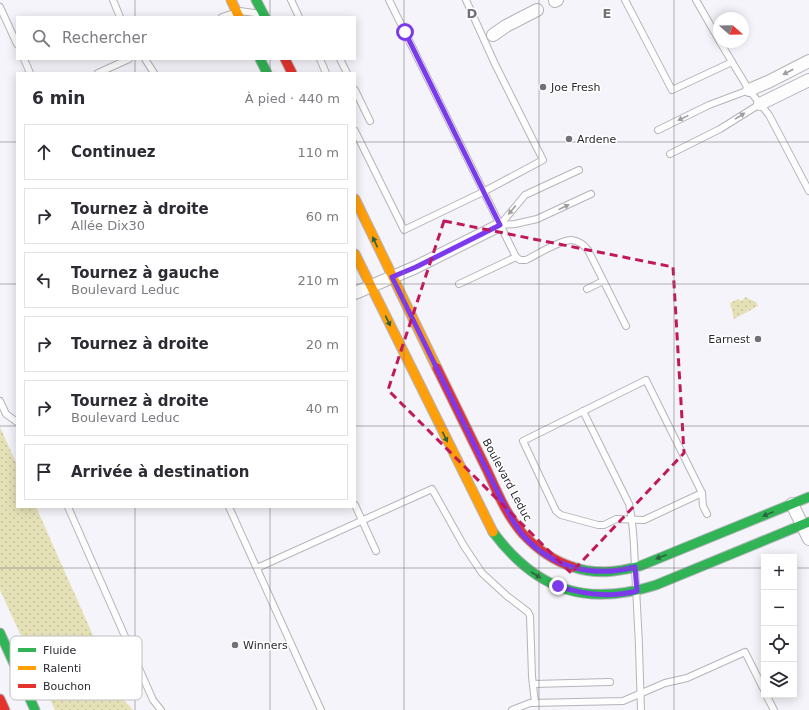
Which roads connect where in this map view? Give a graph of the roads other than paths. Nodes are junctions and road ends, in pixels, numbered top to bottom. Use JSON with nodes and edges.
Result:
{"nodes":[{"id":1,"x":113,"y":0,"type":"edge"},
{"id":2,"x":231,"y":0,"type":"edge"},
{"id":3,"x":256,"y":0,"type":"edge"},
{"id":4,"x":291,"y":0,"type":"edge"},
{"id":5,"x":390,"y":0,"type":"edge"},
{"id":6,"x":466,"y":0,"type":"edge"},
{"id":7,"x":625,"y":0,"type":"edge"},
{"id":8,"x":696,"y":0,"type":"edge"},
{"id":9,"x":0,"y":7,"type":"edge"},
{"id":10,"x":536,"y":10,"type":"dead end"},
{"id":11,"x":238,"y":14,"type":"edge"},
{"id":12,"x":120,"y":16,"type":"edge"},
{"id":13,"x":227,"y":16,"type":"edge"},
{"id":14,"x":264,"y":16,"type":"edge"},
{"id":15,"x":299,"y":16,"type":"edge"},
{"id":16,"x":713,"y":29,"type":"edge"},
{"id":17,"x":493,"y":35,"type":"dead end"},
{"id":18,"x":16,"y":42,"type":"edge"},
{"id":19,"x":724,"y":48,"type":"edge"},
{"id":20,"x":24,"y":60,"type":"edge"},
{"id":21,"x":127,"y":60,"type":"edge"},
{"id":22,"x":146,"y":60,"type":"edge"},
{"id":23,"x":260,"y":60,"type":"edge"},
{"id":24,"x":286,"y":60,"type":"edge"},
{"id":25,"x":320,"y":60,"type":"edge"},
{"id":26,"x":340,"y":60,"type":"edge"},
{"id":27,"x":809,"y":61,"type":"edge"},
{"id":28,"x":732,"y":62,"type":"junction"},
{"id":29,"x":30,"y":72,"type":"edge"},
{"id":30,"x":100,"y":72,"type":"edge"},
{"id":31,"x":153,"y":72,"type":"edge"},
{"id":32,"x":266,"y":72,"type":"edge"},
{"id":33,"x":292,"y":72,"type":"edge"},
{"id":34,"x":326,"y":72,"type":"edge"},
{"id":35,"x":346,"y":72,"type":"edge"},
{"id":36,"x":809,"y":80,"type":"edge"},
{"id":37,"x":749,"y":90,"type":"junction"},
{"id":38,"x":356,"y":92,"type":"edge"},
{"id":39,"x":760,"y":104,"type":"junction"},
{"id":40,"x":370,"y":121,"type":"dead end"},
{"id":41,"x":658,"y":130,"type":"dead end"},
{"id":42,"x":356,"y":133,"type":"edge"},
{"id":43,"x":670,"y":154,"type":"dead end"},
{"id":44,"x":578,"y":170,"type":"dead end"},
{"id":45,"x":809,"y":191,"type":"edge"},
{"id":46,"x":483,"y":192,"type":"junction"},
{"id":47,"x":591,"y":194,"type":"dead end"},
{"id":48,"x":356,"y":201,"type":"edge"},
{"id":49,"x":500,"y":225,"type":"junction"},
{"id":50,"x":356,"y":256,"type":"edge"},
{"id":51,"x":516,"y":257,"type":"junction"},
{"id":52,"x":392,"y":277,"type":"junction"},
{"id":53,"x":603,"y":281,"type":"junction"},
{"id":54,"x":459,"y":284,"type":"dead end"},
{"id":55,"x":371,"y":286,"type":"junction"},
{"id":56,"x":587,"y":289,"type":"dead end"},
{"id":57,"x":356,"y":293,"type":"edge"},
{"id":58,"x":626,"y":326,"type":"dead end"},
{"id":59,"x":0,"y":401,"type":"edge"},
{"id":60,"x":583,"y":411,"type":"junction"},
{"id":61,"x":16,"y":421,"type":"edge"},
{"id":62,"x":702,"y":493,"type":"junction"},
{"id":63,"x":809,"y":497,"type":"edge"},
{"id":64,"x":792,"y":504,"type":"junction"},
{"id":65,"x":356,"y":507,"type":"edge"},
{"id":66,"x":68,"y":508,"type":"edge"},
{"id":67,"x":229,"y":508,"type":"edge"},
{"id":68,"x":707,"y":514,"type":"dead end"},
{"id":69,"x":632,"y":520,"type":"junction"},
{"id":70,"x":362,"y":521,"type":"junction"},
{"id":71,"x":805,"y":523,"type":"edge"},
{"id":72,"x":809,"y":539,"type":"edge"},
{"id":73,"x":376,"y":551,"type":"dead end"},
{"id":74,"x":635,"y":567,"type":"junction"},
{"id":75,"x":257,"y":568,"type":"junction"},
{"id":76,"x":637,"y":591,"type":"junction"},
{"id":77,"x":0,"y":634,"type":"edge"},
{"id":78,"x":125,"y":636,"type":"edge"},
{"id":79,"x":10,"y":656,"type":"edge"},
{"id":80,"x":142,"y":675,"type":"edge"},
{"id":81,"x":610,"y":682,"type":"dead end"},
{"id":82,"x":533,"y":684,"type":"junction"},
{"id":83,"x":761,"y":684,"type":"edge"},
{"id":84,"x":641,"y":694,"type":"junction"},
{"id":85,"x":768,"y":698,"type":"edge"},
{"id":86,"x":0,"y":699,"type":"edge"},
{"id":87,"x":30,"y":700,"type":"edge"},
{"id":88,"x":535,"y":703,"type":"junction"},
{"id":89,"x":5,"y":710,"type":"edge"},
{"id":90,"x":35,"y":710,"type":"edge"},
{"id":91,"x":161,"y":710,"type":"edge"},
{"id":92,"x":321,"y":710,"type":"edge"},
{"id":93,"x":512,"y":710,"type":"edge"},
{"id":94,"x":641,"y":710,"type":"edge"},
{"id":95,"x":774,"y":710,"type":"edge"}],
"edges":[{"from":1,"to":12,"type":"lane"},
{"from":2,"to":11,"type":"main road"},
{"from":3,"to":14,"type":"main road"},
{"from":4,"to":15,"type":"lane"},
{"from":5,"to":46,"type":"lane"},
{"from":6,"to":46,"type":"lane"},
{"from":7,"to":28,"type":"lane"},
{"from":8,"to":16,"type":"lane"},
{"from":9,"to":18,"type":"lane"},
{"from":10,"to":17,"type":"street"},
{"from":11,"to":13,"type":"lane"},
{"from":11,"to":14,"type":"lane"},
{"from":19,"to":28,"type":"lane"},
{"from":20,"to":29,"type":"lane"},
{"from":21,"to":30,"type":"lane"},
{"from":22,"to":31,"type":"lane"},
{"from":23,"to":32,"type":"main road"},
{"from":24,"to":33,"type":"main road"},
{"from":25,"to":34,"type":"lane"},
{"from":26,"to":35,"type":"lane"},
{"from":27,"to":37,"type":"street","one_way":true},
{"from":28,"to":37,"type":"lane"},
{"from":36,"to":39,"type":"street"},
{"from":37,"to":39,"type":"lane"},
{"from":37,"to":41,"type":"lane","one_way":true},
{"from":38,"to":40,"type":"lane"},
{"from":43,"to":39,"type":"lane","one_way":true},
{"from":39,"to":45,"type":"lane"},
{"from":42,"to":46,"type":"lane"},
{"from":44,"to":49,"type":"lane","one_way":true},
{"from":46,"to":49,"type":"lane"},
{"from":49,"to":47,"type":"lane","one_way":true},
{"from":52,"to":48,"type":"main road","name":"Boulevard Leduc","one_way":true},
{"from":49,"to":51,"type":"lane"},
{"from":49,"to":52,"type":"street"},
{"from":50,"to":55,"type":"main road"},
{"from":51,"to":53,"type":"lane"},
{"from":51,"to":54,"type":"lane"},
{"from":52,"to":55,"type":"street"},
{"from":52,"to":74,"type":"main road","name":"Boulevard Leduc"},
{"from":53,"to":56,"type":"lane"},
{"from":53,"to":58,"type":"lane"},
{"from":55,"to":57,"type":"street"},
{"from":55,"to":76,"type":"main road","one_way":true},
{"from":59,"to":61,"type":"lane"},
{"from":60,"to":62,"type":"lane"},
{"from":60,"to":69,"type":"lane"},
{"from":60,"to":69,"type":"lane"},
{"from":62,"to":68,"type":"lane"},
{"from":62,"to":69,"type":"lane"},
{"from":63,"to":64,"type":"main road","name":"Boulevard Leduc"},
{"from":64,"to":71,"type":"street"},
{"from":64,"to":74,"type":"main road","name":"Boulevard Leduc","one_way":true},
{"from":65,"to":70,"type":"lane"},
{"from":66,"to":78,"type":"lane"},
{"from":67,"to":75,"type":"lane"},
{"from":69,"to":74,"type":"lane"},
{"from":70,"to":73,"type":"lane"},
{"from":70,"to":75,"type":"lane"},
{"from":70,"to":82,"type":"lane"},
{"from":71,"to":72,"type":"street"},
{"from":71,"to":76,"type":"main road"},
{"from":74,"to":76,"type":"lane"},
{"from":75,"to":92,"type":"lane"},
{"from":76,"to":84,"type":"lane"},
{"from":77,"to":79,"type":"main road"},
{"from":80,"to":91,"type":"lane"},
{"from":81,"to":82,"type":"lane"},
{"from":82,"to":88,"type":"lane"},
{"from":83,"to":84,"type":"lane"},
{"from":84,"to":88,"type":"lane"},
{"from":84,"to":94,"type":"lane"},
{"from":85,"to":95,"type":"lane"},
{"from":86,"to":89,"type":"main road"},
{"from":87,"to":90,"type":"main road"},
{"from":88,"to":93,"type":"lane"}]}
